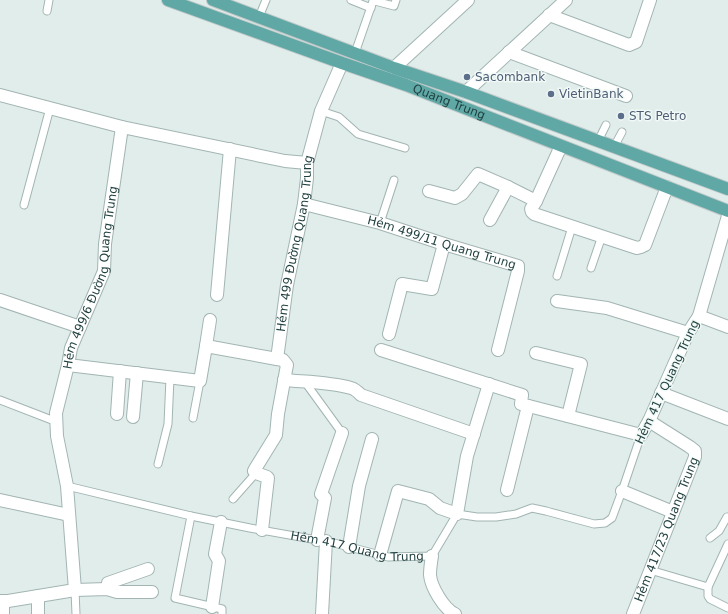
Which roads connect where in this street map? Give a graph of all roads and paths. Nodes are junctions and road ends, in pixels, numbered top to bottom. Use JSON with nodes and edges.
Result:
{"nodes":[{"id":1,"x":49,"y":0,"type":"edge"},
{"id":2,"x":168,"y":0,"type":"edge"},
{"id":3,"x":213,"y":0,"type":"edge"},
{"id":4,"x":266,"y":0,"type":"edge"},
{"id":5,"x":351,"y":0,"type":"edge"},
{"id":6,"x":396,"y":0,"type":"edge"},
{"id":7,"x":468,"y":0,"type":"edge"},
{"id":8,"x":566,"y":0,"type":"edge"},
{"id":9,"x":650,"y":0,"type":"edge"},
{"id":10,"x":371,"y":8,"type":"junction"},
{"id":11,"x":47,"y":11,"type":"dead end"},
{"id":12,"x":549,"y":16,"type":"junction"},
{"id":13,"x":259,"y":17,"type":"junction"},
{"id":14,"x":509,"y":52,"type":"junction"},
{"id":15,"x":355,"y":54,"type":"junction"},
{"id":16,"x":342,"y":63,"type":"junction"},
{"id":17,"x":394,"y":68,"type":"junction"},
{"id":18,"x":387,"y":78,"type":"junction"},
{"id":19,"x":466,"y":92,"type":"junction"},
{"id":20,"x":0,"y":95,"type":"edge"},
{"id":21,"x":626,"y":96,"type":"dead end"},
{"id":22,"x":50,"y":108,"type":"junction"},
{"id":23,"x":320,"y":111,"type":"junction"},
{"id":24,"x":606,"y":125,"type":"dead end"},
{"id":25,"x":122,"y":127,"type":"junction"},
{"id":26,"x":622,"y":132,"type":"dead end"},
{"id":27,"x":598,"y":141,"type":"junction"},
{"id":28,"x":561,"y":146,"type":"junction"},
{"id":29,"x":614,"y":147,"type":"junction"},
{"id":30,"x":405,"y":148,"type":"dead end"},
{"id":31,"x":230,"y":149,"type":"junction"},
{"id":32,"x":307,"y":163,"type":"junction"},
{"id":33,"x":394,"y":180,"type":"dead end"},
{"id":34,"x":508,"y":187,"type":"junction"},
{"id":35,"x":667,"y":187,"type":"junction"},
{"id":36,"x":728,"y":189,"type":"edge"},
{"id":37,"x":429,"y":191,"type":"dead end"},
{"id":38,"x":536,"y":201,"type":"junction"},
{"id":39,"x":304,"y":204,"type":"junction"},
{"id":40,"x":24,"y":205,"type":"dead end"},
{"id":41,"x":728,"y":210,"type":"edge"},
{"id":42,"x":728,"y":216,"type":"edge"},
{"id":43,"x":490,"y":220,"type":"dead end"},
{"id":44,"x":380,"y":223,"type":"junction"},
{"id":45,"x":572,"y":227,"type":"junction"},
{"id":46,"x":602,"y":236,"type":"junction"},
{"id":47,"x":444,"y":244,"type":"junction"},
{"id":48,"x":591,"y":268,"type":"dead end"},
{"id":49,"x":557,"y":276,"type":"dead end"},
{"id":50,"x":217,"y":295,"type":"dead end"},
{"id":51,"x":0,"y":300,"type":"edge"},
{"id":52,"x":557,"y":301,"type":"dead end"},
{"id":53,"x":698,"y":316,"type":"junction"},
{"id":54,"x":210,"y":320,"type":"dead end"},
{"id":55,"x":728,"y":326,"type":"edge"},
{"id":56,"x":80,"y":327,"type":"junction"},
{"id":57,"x":688,"y":333,"type":"junction"},
{"id":58,"x":390,"y":334,"type":"dead end"},
{"id":59,"x":206,"y":346,"type":"junction"},
{"id":60,"x":381,"y":350,"type":"dead end"},
{"id":61,"x":498,"y":350,"type":"dead end"},
{"id":62,"x":536,"y":353,"type":"dead end"},
{"id":63,"x":277,"y":359,"type":"junction"},
{"id":64,"x":68,"y":365,"type":"junction"},
{"id":65,"x":120,"y":371,"type":"junction"},
{"id":66,"x":137,"y":373,"type":"junction"},
{"id":67,"x":170,"y":378,"type":"junction"},
{"id":68,"x":284,"y":380,"type":"junction"},
{"id":69,"x":200,"y":382,"type":"junction"},
{"id":70,"x":305,"y":382,"type":"junction"},
{"id":71,"x":489,"y":384,"type":"junction"},
{"id":72,"x":661,"y":393,"type":"junction"},
{"id":73,"x":0,"y":400,"type":"edge"},
{"id":74,"x":528,"y":406,"type":"junction"},
{"id":75,"x":116,"y":414,"type":"dead end"},
{"id":76,"x":568,"y":416,"type":"junction"},
{"id":77,"x":133,"y":417,"type":"dead end"},
{"id":78,"x":193,"y":418,"type":"dead end"},
{"id":79,"x":728,"y":419,"type":"edge"},
{"id":80,"x":649,"y":421,"type":"junction"},
{"id":81,"x":57,"y":422,"type":"junction"},
{"id":82,"x":342,"y":433,"type":"joint"},
{"id":83,"x":474,"y":434,"type":"junction"},
{"id":84,"x":640,"y":435,"type":"junction"},
{"id":85,"x":372,"y":439,"type":"dead end"},
{"id":86,"x":158,"y":464,"type":"dead end"},
{"id":87,"x":256,"y":473,"type":"junction"},
{"id":88,"x":67,"y":486,"type":"junction"},
{"id":89,"x":507,"y":490,"type":"dead end"},
{"id":90,"x":622,"y":491,"type":"junction"},
{"id":91,"x":233,"y":499,"type":"dead end"},
{"id":92,"x":0,"y":500,"type":"edge"},
{"id":93,"x":673,"y":512,"type":"junction"},
{"id":94,"x":457,"y":514,"type":"junction"},
{"id":95,"x":69,"y":515,"type":"junction"},
{"id":96,"x":191,"y":516,"type":"junction"},
{"id":97,"x":728,"y":518,"type":"edge"},
{"id":98,"x":221,"y":522,"type":"junction"},
{"id":99,"x":262,"y":530,"type":"junction"},
{"id":100,"x":710,"y":538,"type":"dead end"},
{"id":101,"x":321,"y":540,"type":"junction"},
{"id":102,"x":728,"y":544,"type":"edge"},
{"id":103,"x":349,"y":547,"type":"junction"},
{"id":104,"x":380,"y":555,"type":"junction"},
{"id":105,"x":432,"y":556,"type":"junction"},
{"id":106,"x":148,"y":569,"type":"dead end"},
{"id":107,"x":650,"y":570,"type":"junction"},
{"id":108,"x":708,"y":587,"type":"junction"},
{"id":109,"x":107,"y":589,"type":"junction"},
{"id":110,"x":75,"y":590,"type":"junction"},
{"id":111,"x":152,"y":592,"type":"dead end"},
{"id":112,"x":38,"y":596,"type":"junction"},
{"id":113,"x":2,"y":601,"type":"edge"},
{"id":114,"x":728,"y":606,"type":"edge"},
{"id":115,"x":217,"y":610,"type":"edge"},
{"id":116,"x":3,"y":614,"type":"edge"},
{"id":117,"x":38,"y":614,"type":"edge"},
{"id":118,"x":76,"y":614,"type":"edge"},
{"id":119,"x":322,"y":614,"type":"edge"},
{"id":120,"x":455,"y":614,"type":"edge"},
{"id":121,"x":633,"y":614,"type":"edge"}],
"edges":[{"from":1,"to":11,"type":"lane"},
{"from":2,"to":16,"type":"main road","name":"Quang Trung"},
{"from":3,"to":13,"type":"main road","name":"Quang Trung"},
{"from":4,"to":13,"type":"lane"},
{"from":5,"to":10,"type":"lane"},
{"from":6,"to":10,"type":"lane"},
{"from":7,"to":17,"type":"street"},
{"from":8,"to":12,"type":"street"},
{"from":9,"to":12,"type":"street"},
{"from":10,"to":15,"type":"lane"},
{"from":12,"to":14,"type":"street"},
{"from":13,"to":15,"type":"main road","name":"Quang Trung"},
{"from":14,"to":19,"type":"street"},
{"from":14,"to":21,"type":"street"},
{"from":15,"to":17,"type":"main road","name":"Quang Trung"},
{"from":16,"to":18,"type":"main road","name":"Quang Trung"},
{"from":16,"to":23,"type":"street","name":"Hẻm 499 Đường Quang Trung"},
{"from":17,"to":18,"type":"main road"},
{"from":17,"to":19,"type":"main road","name":"Quang Trung"},
{"from":18,"to":28,"type":"main road","name":"Quang Trung"},
{"from":19,"to":27,"type":"main road","name":"Quang Trung"},
{"from":20,"to":22,"type":"street"},
{"from":22,"to":25,"type":"street"},
{"from":22,"to":40,"type":"lane"},
{"from":23,"to":30,"type":"lane"},
{"from":23,"to":32,"type":"street","name":"Hẻm 499 Đường Quang Trung"},
{"from":24,"to":27,"type":"lane"},
{"from":25,"to":31,"type":"street"},
{"from":25,"to":56,"type":"street","name":"Hẻm 499/6 Đường Quang Trung"},
{"from":26,"to":29,"type":"lane"},
{"from":27,"to":29,"type":"main road","name":"Quang Trung"},
{"from":28,"to":35,"type":"main road","name":"Quang Trung"},
{"from":28,"to":38,"type":"street"},
{"from":29,"to":36,"type":"main road","name":"Quang Trung"},
{"from":31,"to":32,"type":"street"},
{"from":31,"to":50,"type":"street"},
{"from":32,"to":39,"type":"street","name":"Hẻm 499 Đường Quang Trung"},
{"from":33,"to":44,"type":"lane"},
{"from":34,"to":37,"type":"street"},
{"from":34,"to":38,"type":"street"},
{"from":34,"to":43,"type":"street"},
{"from":35,"to":41,"type":"main road","name":"Quang Trung"},
{"from":35,"to":46,"type":"street"},
{"from":38,"to":45,"type":"street"},
{"from":39,"to":44,"type":"street","name":"Hẻm 499/11 Quang Trung"},
{"from":39,"to":63,"type":"street","name":"Hẻm 499 Đường Quang Trung"},
{"from":42,"to":53,"type":"street","name":"Hẻm 417 Quang Trung"},
{"from":44,"to":47,"type":"street","name":"Hẻm 499/11 Quang Trung"},
{"from":45,"to":46,"type":"street"},
{"from":45,"to":49,"type":"lane"},
{"from":46,"to":48,"type":"lane"},
{"from":47,"to":58,"type":"street"},
{"from":47,"to":61,"type":"street","name":"Hẻm 499/11 Quang Trung"},
{"from":51,"to":56,"type":"street"},
{"from":52,"to":57,"type":"street"},
{"from":53,"to":55,"type":"street"},
{"from":53,"to":57,"type":"street","name":"Hẻm 417 Quang Trung"},
{"from":54,"to":59,"type":"street"},
{"from":56,"to":64,"type":"street","name":"Hẻm 499/6 Đường Quang Trung"},
{"from":57,"to":72,"type":"street","name":"Hẻm 417 Quang Trung"},
{"from":59,"to":63,"type":"street"},
{"from":59,"to":69,"type":"street"},
{"from":60,"to":71,"type":"street"},
{"from":62,"to":76,"type":"street"},
{"from":63,"to":68,"type":"street"},
{"from":64,"to":65,"type":"street"},
{"from":64,"to":81,"type":"street","name":"Hẻm 499/6 Đường Quang Trung"},
{"from":65,"to":66,"type":"street"},
{"from":65,"to":75,"type":"street"},
{"from":66,"to":67,"type":"street"},
{"from":66,"to":77,"type":"street"},
{"from":67,"to":69,"type":"street"},
{"from":67,"to":86,"type":"lane"},
{"from":68,"to":70,"type":"street"},
{"from":68,"to":87,"type":"street"},
{"from":69,"to":78,"type":"lane"},
{"from":70,"to":82,"type":"lane"},
{"from":70,"to":83,"type":"street"},
{"from":71,"to":74,"type":"street"},
{"from":71,"to":83,"type":"street"},
{"from":72,"to":79,"type":"street"},
{"from":72,"to":80,"type":"street","name":"Hẻm 417 Quang Trung"},
{"from":73,"to":81,"type":"lane"},
{"from":74,"to":76,"type":"street"},
{"from":74,"to":89,"type":"street"},
{"from":76,"to":84,"type":"street"},
{"from":80,"to":84,"type":"street","name":"Hẻm 417 Quang Trung"},
{"from":80,"to":93,"type":"street","name":"Hẻm 417/23 Quang Trung"},
{"from":81,"to":88,"type":"street","name":"Hẻm 499/6 Đường Quang Trung"},
{"from":82,"to":101,"type":"street"},
{"from":83,"to":94,"type":"street"},
{"from":84,"to":90,"type":"lane","name":"Hẻm 417 Quang Trung"},
{"from":85,"to":103,"type":"street"},
{"from":87,"to":91,"type":"lane"},
{"from":87,"to":99,"type":"street"},
{"from":88,"to":95,"type":"street","name":"Hẻm 499/6 Đường Quang Trung"},
{"from":88,"to":96,"type":"lane","name":"Hẻm 417 Quang Trung"},
{"from":90,"to":93,"type":"street"},
{"from":90,"to":94,"type":"lane","name":"Hẻm 417 Quang Trung"},
{"from":92,"to":95,"type":"street"},
{"from":93,"to":107,"type":"street","name":"Hẻm 417/23 Quang Trung"},
{"from":94,"to":104,"type":"street"},
{"from":94,"to":105,"type":"lane","name":"Hẻm 417 Quang Trung"},
{"from":95,"to":110,"type":"street","name":"Hẻm 499/6 Đường Quang Trung"},
{"from":96,"to":98,"type":"lane","name":"Hẻm 417 Quang Trung"},
{"from":96,"to":115,"type":"lane"},
{"from":97,"to":100,"type":"lane"},
{"from":98,"to":99,"type":"lane","name":"Hẻm 417 Quang Trung"},
{"from":98,"to":115,"type":"street"},
{"from":99,"to":101,"type":"lane","name":"Hẻm 417 Quang Trung"},
{"from":101,"to":103,"type":"lane","name":"Hẻm 417 Quang Trung"},
{"from":101,"to":119,"type":"street"},
{"from":102,"to":108,"type":"lane"},
{"from":103,"to":104,"type":"lane","name":"Hẻm 417 Quang Trung"},
{"from":104,"to":105,"type":"lane","name":"Hẻm 417 Quang Trung"},
{"from":105,"to":120,"type":"street"},
{"from":106,"to":109,"type":"street"},
{"from":107,"to":108,"type":"lane"},
{"from":107,"to":121,"type":"street","name":"Hẻm 417/23 Quang Trung"},
{"from":108,"to":114,"type":"lane"},
{"from":109,"to":110,"type":"street"},
{"from":109,"to":111,"type":"street"},
{"from":110,"to":112,"type":"street"},
{"from":110,"to":118,"type":"lane","name":"Hẻm 499/6 Đường Quang Trung"},
{"from":112,"to":113,"type":"street"},
{"from":112,"to":117,"type":"street"},
{"from":113,"to":116,"type":"street"}]}
